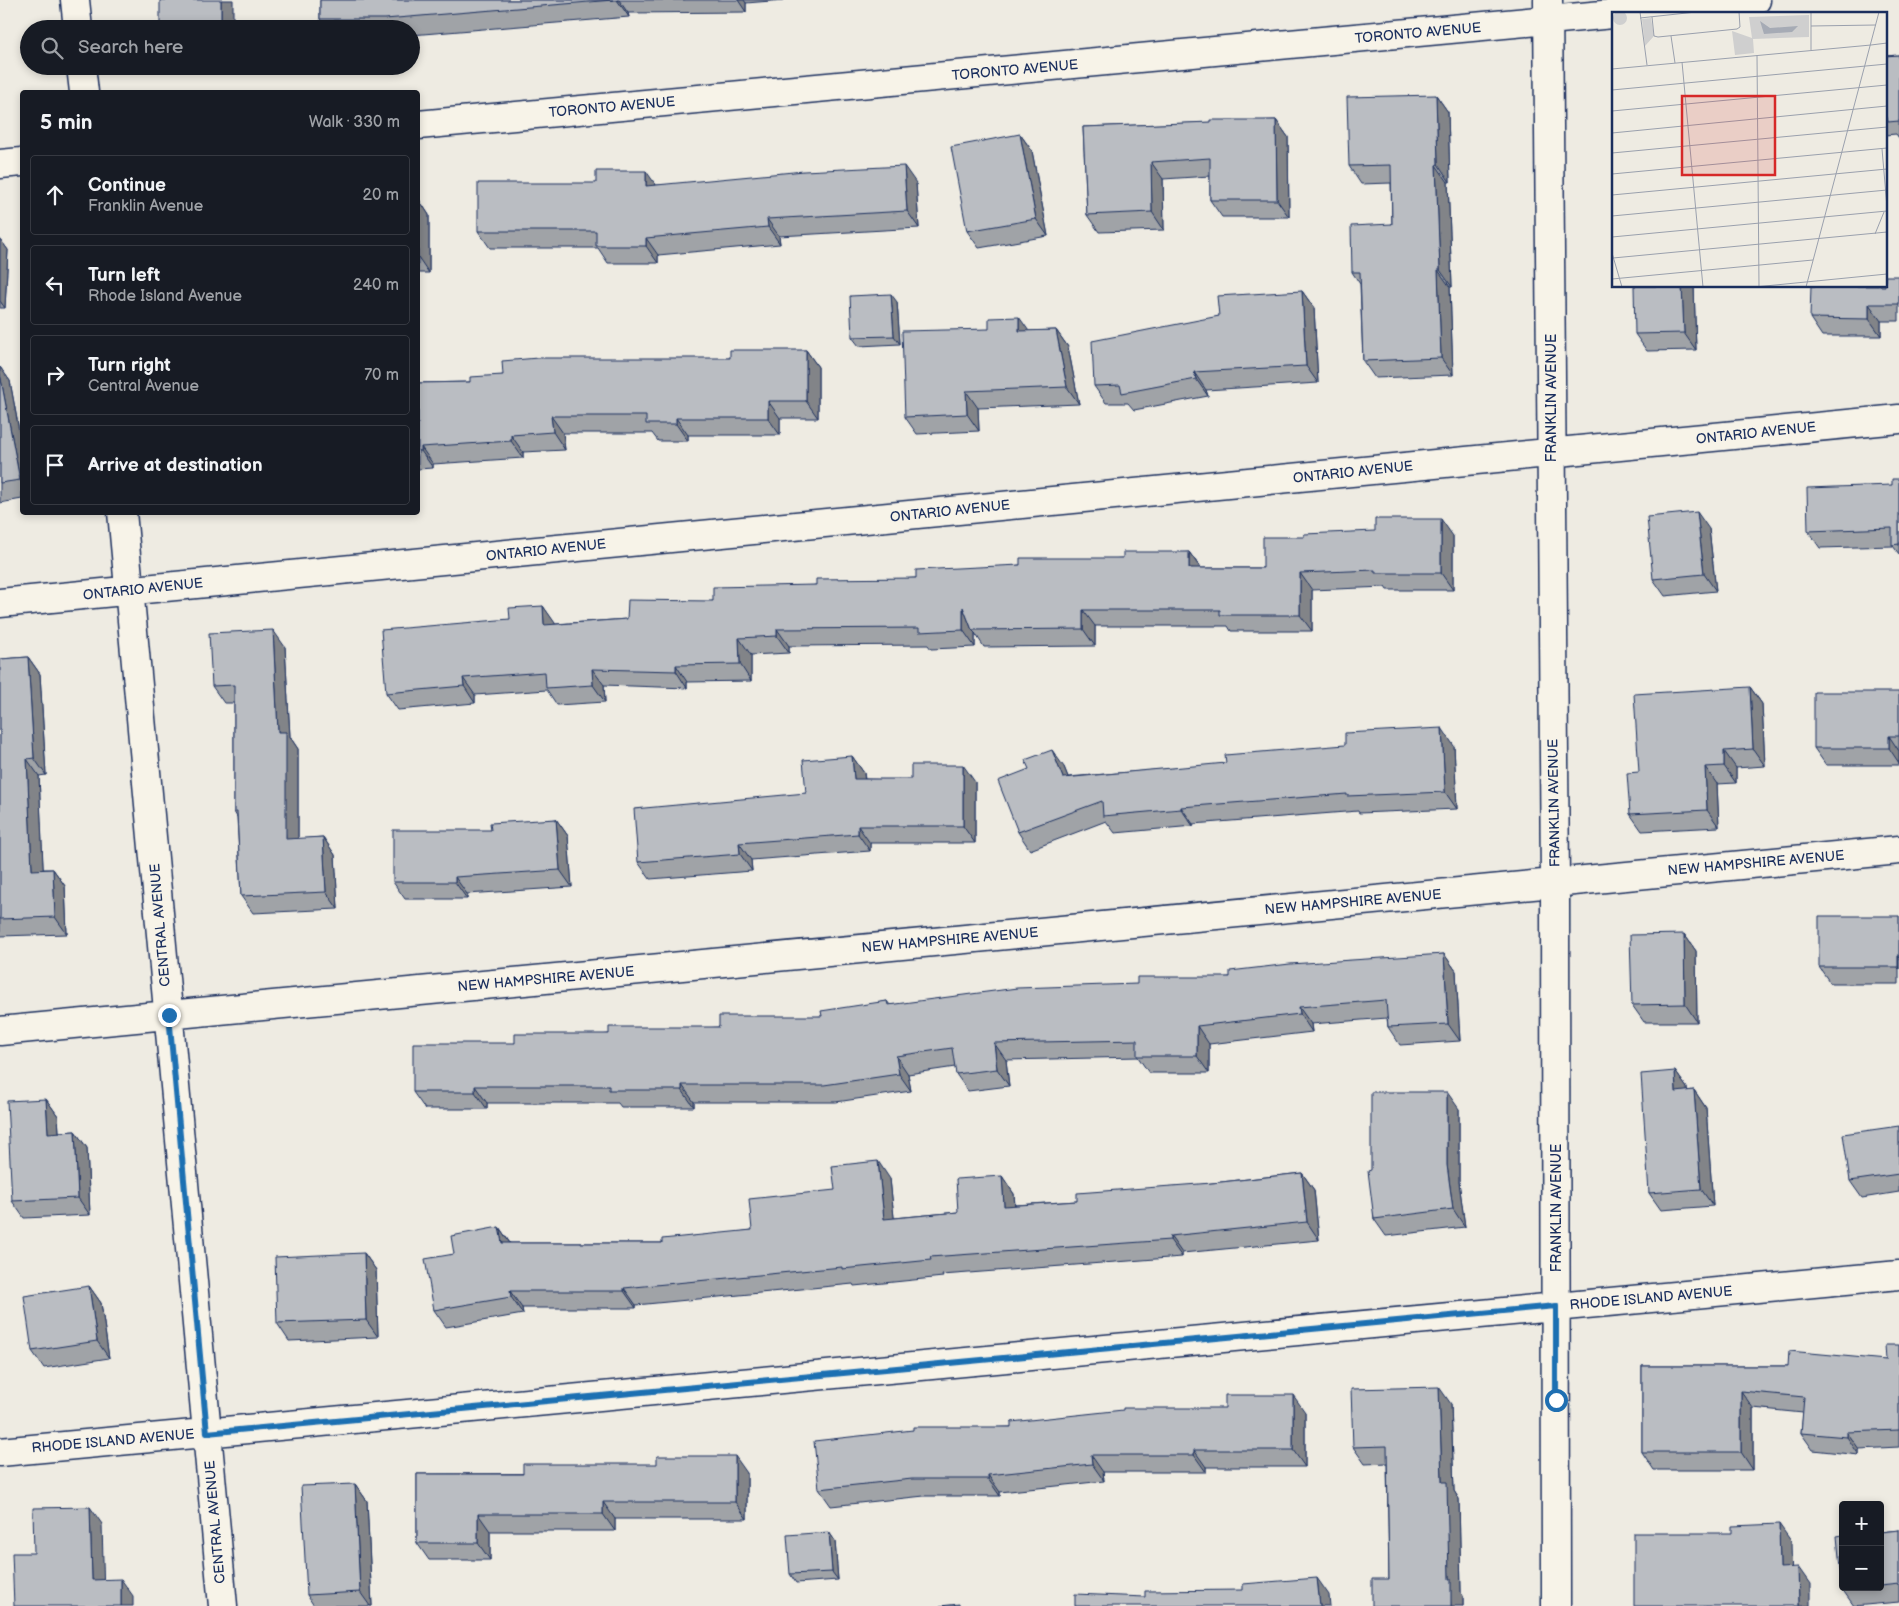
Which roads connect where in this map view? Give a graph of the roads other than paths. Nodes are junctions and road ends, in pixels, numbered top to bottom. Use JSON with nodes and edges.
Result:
{"nodes":[{"id":1,"x":75,"y":0,"type":"edge"},
{"id":2,"x":1756,"y":0,"type":"edge"},
{"id":3,"x":1548,"y":10,"type":"edge"},
{"id":4,"x":1639,"y":12,"type":"edge"},
{"id":5,"x":1612,"y":14,"type":"edge"},
{"id":6,"x":77,"y":20,"type":"edge"},
{"id":7,"x":82,"y":75,"type":"edge"},
{"id":8,"x":84,"y":90,"type":"edge"},
{"id":9,"x":420,"y":125,"type":"edge"},
{"id":10,"x":20,"y":162,"type":"edge"},
{"id":11,"x":0,"y":164,"type":"edge"},
{"id":12,"x":1899,"y":419,"type":"edge"},
{"id":13,"x":1551,"y":453,"type":"junction"},
{"id":14,"x":122,"y":515,"type":"edge"},
{"id":15,"x":129,"y":590,"type":"junction"},
{"id":16,"x":0,"y":603,"type":"edge"},
{"id":17,"x":1899,"y":850,"type":"edge"},
{"id":18,"x":1555,"y":883,"type":"junction"},
{"id":19,"x":169,"y":1015,"type":"junction"},
{"id":20,"x":0,"y":1031,"type":"edge"},
{"id":21,"x":1899,"y":1275,"type":"edge"},
{"id":22,"x":1556,"y":1306,"type":"junction"},
{"id":23,"x":207,"y":1433,"type":"junction"},
{"id":24,"x":0,"y":1452,"type":"edge"},
{"id":25,"x":223,"y":1606,"type":"edge"},
{"id":26,"x":1556,"y":1606,"type":"edge"}],
"edges":[{"from":1,"to":6,"type":"street"},
{"from":2,"to":4,"type":"street"},
{"from":3,"to":5,"type":"street","name":"TORONTO AVENUE"},
{"from":3,"to":9,"type":"street","name":"TORONTO AVENUE"},
{"from":3,"to":13,"type":"street","name":"FRANKLIN AVENUE"},
{"from":7,"to":8,"type":"street"},
{"from":10,"to":11,"type":"street"},
{"from":12,"to":13,"type":"street","name":"ONTARIO AVENUE"},
{"from":13,"to":15,"type":"street","name":"ONTARIO AVENUE"},
{"from":13,"to":18,"type":"street","name":"FRANKLIN AVENUE"},
{"from":14,"to":15,"type":"street","name":"CENTRAL AVENUE"},
{"from":15,"to":16,"type":"street","name":"ONTARIO AVENUE"},
{"from":15,"to":19,"type":"street","name":"CENTRAL AVENUE"},
{"from":17,"to":18,"type":"street","name":"NEW HAMPSHIRE AVENUE"},
{"from":18,"to":19,"type":"street","name":"NEW HAMPSHIRE AVENUE"},
{"from":18,"to":22,"type":"street","name":"FRANKLIN AVENUE"},
{"from":19,"to":20,"type":"street","name":"NEW HAMPSHIRE AVENUE"},
{"from":19,"to":23,"type":"street","name":"CENTRAL AVENUE"},
{"from":21,"to":22,"type":"street","name":"RHODE ISLAND AVENUE"},
{"from":22,"to":23,"type":"street","name":"RHODE ISLAND AVENUE"},
{"from":22,"to":26,"type":"street","name":"FRANKLIN AVENUE"},
{"from":23,"to":24,"type":"street","name":"RHODE ISLAND AVENUE"},
{"from":23,"to":25,"type":"street","name":"CENTRAL AVENUE"}]}
